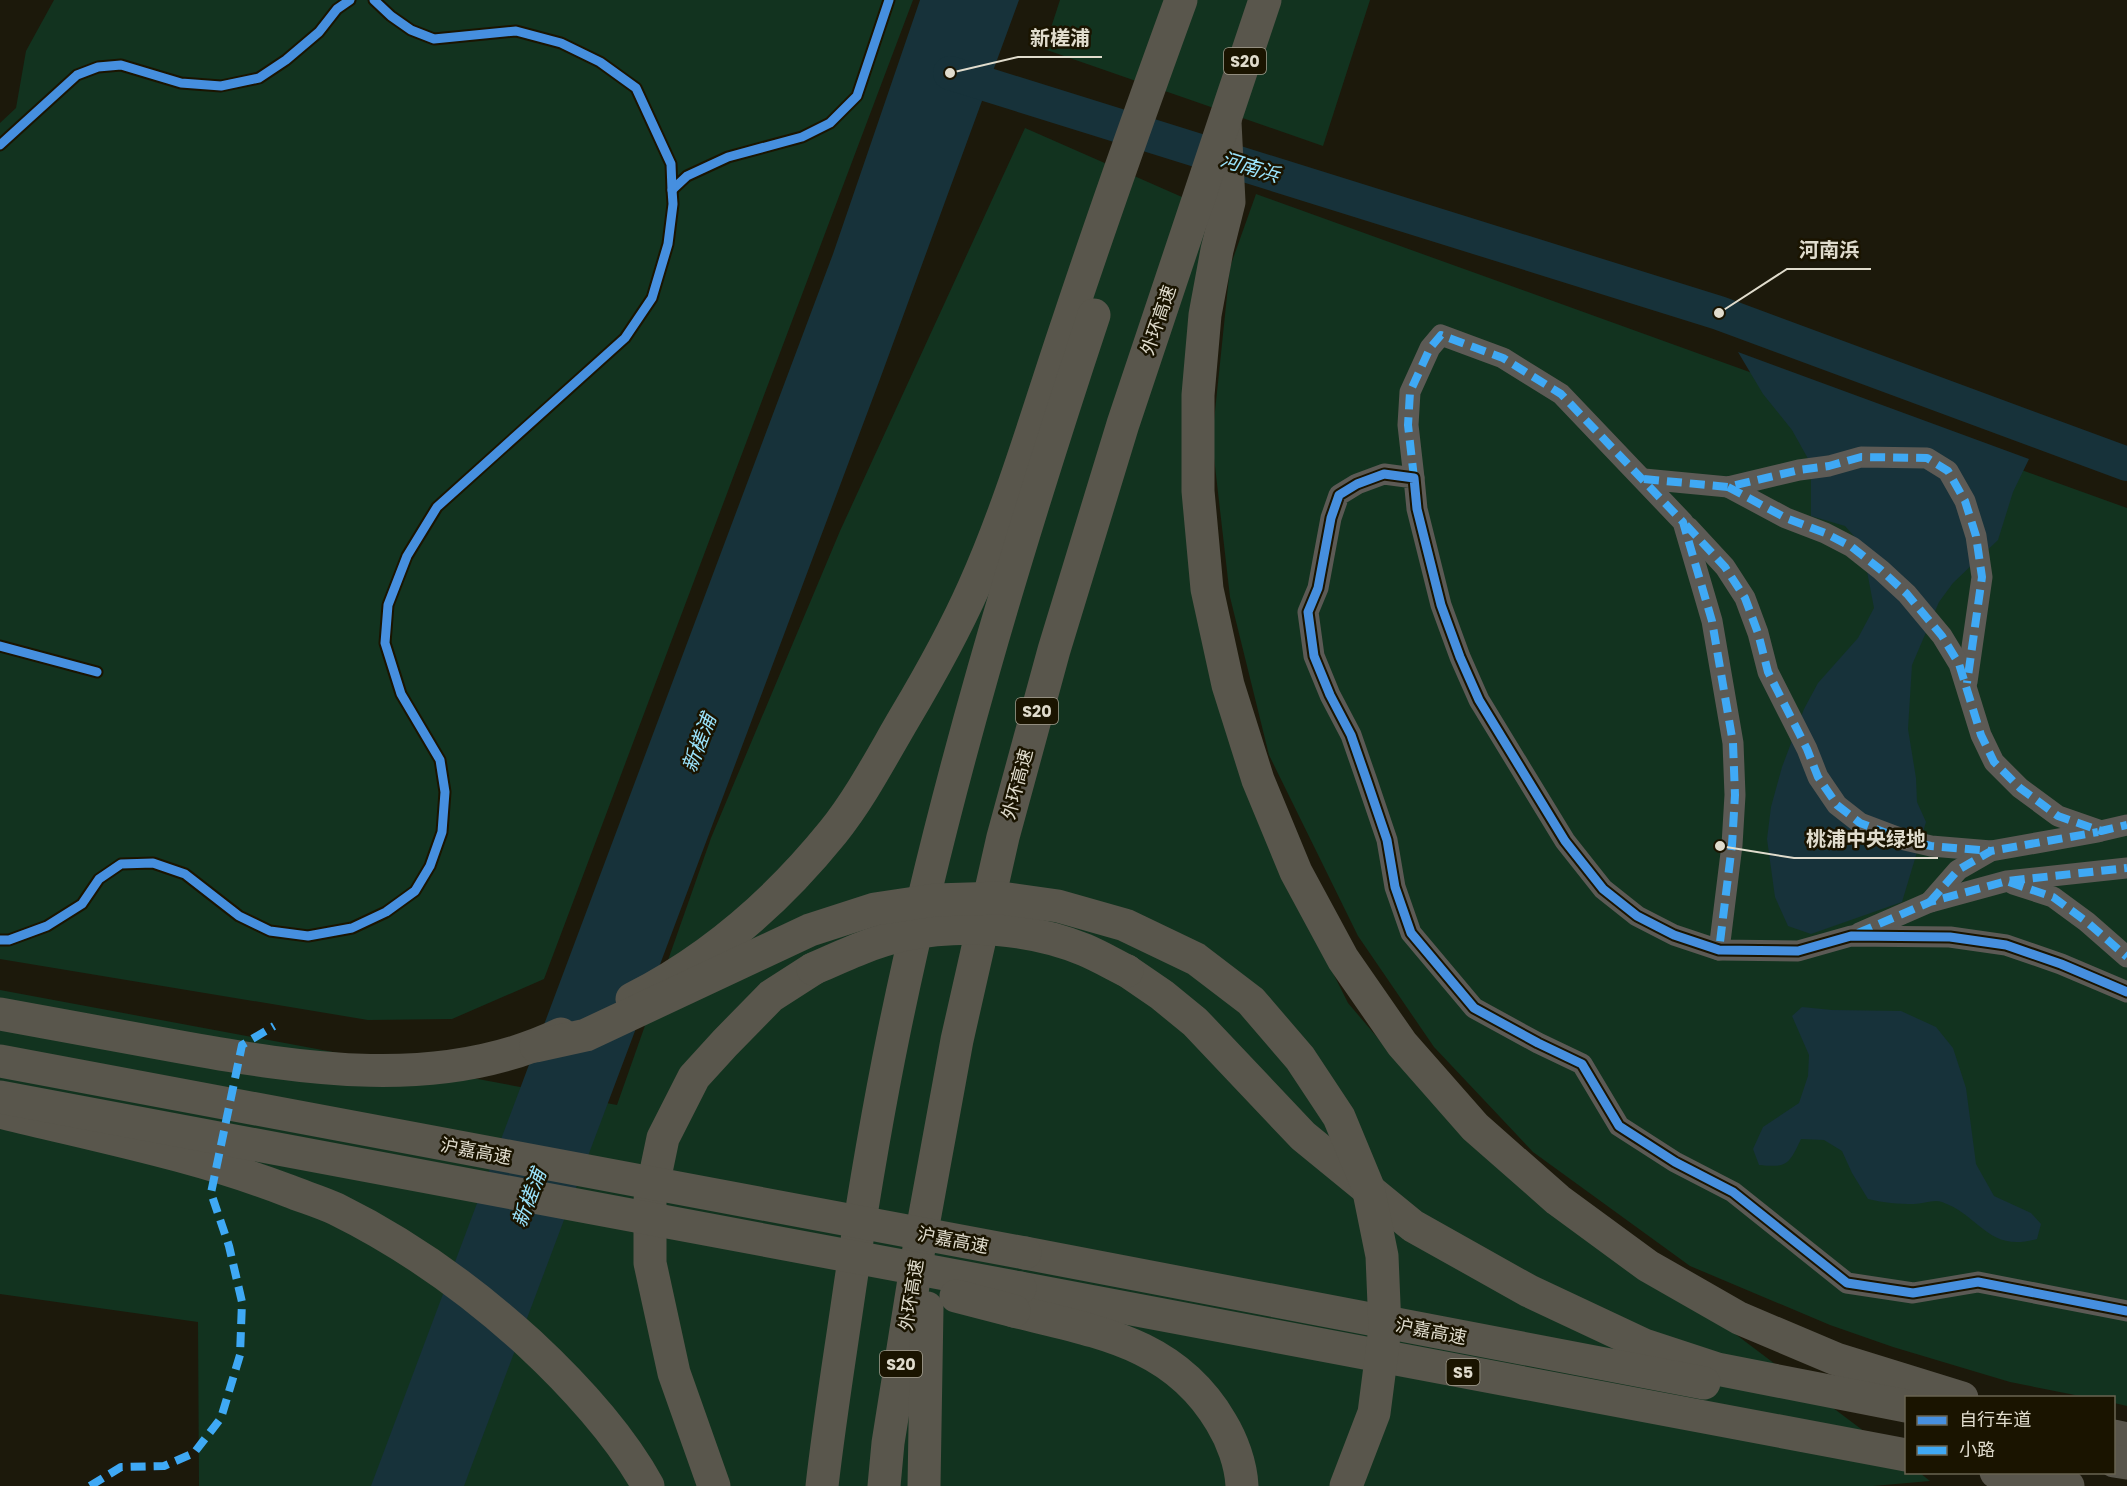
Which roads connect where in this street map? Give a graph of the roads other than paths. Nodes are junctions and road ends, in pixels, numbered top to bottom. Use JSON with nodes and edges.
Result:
{"nodes":[{"id":1,"x":1181,"y":0,"type":"edge"},
{"id":2,"x":1198,"y":0,"type":"edge"},
{"id":3,"x":1265,"y":0,"type":"edge"},
{"id":4,"x":1155,"y":99,"type":"junction"},
{"id":5,"x":1131,"y":170,"type":"junction"},
{"id":6,"x":1215,"y":197,"type":"junction"},
{"id":7,"x":1414,"y":478,"type":"junction"},
{"id":8,"x":1644,"y":479,"type":"junction"},
{"id":9,"x":1728,"y":487,"type":"junction"},
{"id":10,"x":1683,"y":522,"type":"junction"},
{"id":11,"x":1967,"y":686,"type":"junction"},
{"id":12,"x":2127,"y":825,"type":"edge"},
{"id":13,"x":2101,"y":831,"type":"junction"},
{"id":14,"x":1990,"y":851,"type":"junction"},
{"id":15,"x":2127,"y":868,"type":"edge"},
{"id":16,"x":2007,"y":882,"type":"junction"},
{"id":17,"x":1930,"y":902,"type":"junction"},
{"id":18,"x":1851,"y":936,"type":"junction"},
{"id":19,"x":1719,"y":951,"type":"junction"},
{"id":20,"x":2127,"y":957,"type":"edge"},
{"id":21,"x":2127,"y":992,"type":"edge"},
{"id":22,"x":0,"y":1014,"type":"edge"},
{"id":23,"x":536,"y":1046,"type":"junction"},
{"id":24,"x":0,"y":1061,"type":"edge"},
{"id":25,"x":0,"y":1097,"type":"edge"},
{"id":26,"x":0,"y":1112,"type":"edge"},
{"id":27,"x":920,"y":1242,"type":"junction"},
{"id":28,"x":1017,"y":1299,"type":"junction"},
{"id":29,"x":2127,"y":1311,"type":"edge"},
{"id":30,"x":1956,"y":1396,"type":"edge"},
{"id":31,"x":1905,"y":1407,"type":"edge"},
{"id":32,"x":1905,"y":1421,"type":"edge"},
{"id":33,"x":1905,"y":1455,"type":"edge"},
{"id":34,"x":2002,"y":1474,"type":"edge"},
{"id":35,"x":648,"y":1486,"type":"edge"},
{"id":36,"x":714,"y":1486,"type":"edge"},
{"id":37,"x":822,"y":1486,"type":"edge"},
{"id":38,"x":884,"y":1486,"type":"edge"},
{"id":39,"x":924,"y":1486,"type":"edge"},
{"id":40,"x":1242,"y":1486,"type":"edge"},
{"id":41,"x":1346,"y":1486,"type":"edge"},
{"id":42,"x":2068,"y":1486,"type":"edge"}],
"edges":[{"from":1,"to":4,"type":"highway"},
{"from":2,"to":4,"type":"highway"},
{"from":3,"to":6,"type":"highway","number":"S20"},
{"from":4,"to":5,"type":"highway"},
{"from":5,"to":23,"type":"highway","bridge":true},
{"from":5,"to":37,"type":"highway"},
{"from":6,"to":27,"type":"highway","name":"外环高速","number":"S20"},
{"from":6,"to":30,"type":"highway"},
{"from":7,"to":8,"type":"street"},
{"from":7,"to":19,"type":"street"},
{"from":7,"to":29,"type":"street"},
{"from":8,"to":9,"type":"street"},
{"from":8,"to":10,"type":"street"},
{"from":9,"to":11,"type":"street"},
{"from":9,"to":11,"type":"street"},
{"from":10,"to":14,"type":"street"},
{"from":10,"to":19,"type":"street"},
{"from":11,"to":13,"type":"street"},
{"from":12,"to":13,"type":"street"},
{"from":13,"to":14,"type":"street"},
{"from":14,"to":17,"type":"street"},
{"from":15,"to":16,"type":"street"},
{"from":16,"to":17,"type":"street"},
{"from":16,"to":20,"type":"street"},
{"from":17,"to":18,"type":"street"},
{"from":18,"to":19,"type":"street"},
{"from":18,"to":21,"type":"street"},
{"from":22,"to":23,"type":"highway"},
{"from":23,"to":41,"type":"highway","bridge":true},
{"from":24,"to":32,"type":"highway","name":"沪嘉高速","number":"S5","bridge":true},
{"from":25,"to":28,"type":"highway","name":"沪嘉高速","bridge":true},
{"from":26,"to":35,"type":"highway"},
{"from":27,"to":38,"type":"highway","name":"外环高速","number":"S20"},
{"from":27,"to":39,"type":"highway"},
{"from":28,"to":33,"type":"highway","name":"沪嘉高速","number":"S5"},
{"from":28,"to":40,"type":"highway"},
{"from":31,"to":36,"type":"highway","bridge":true},
{"from":34,"to":42,"type":"highway"}]}
